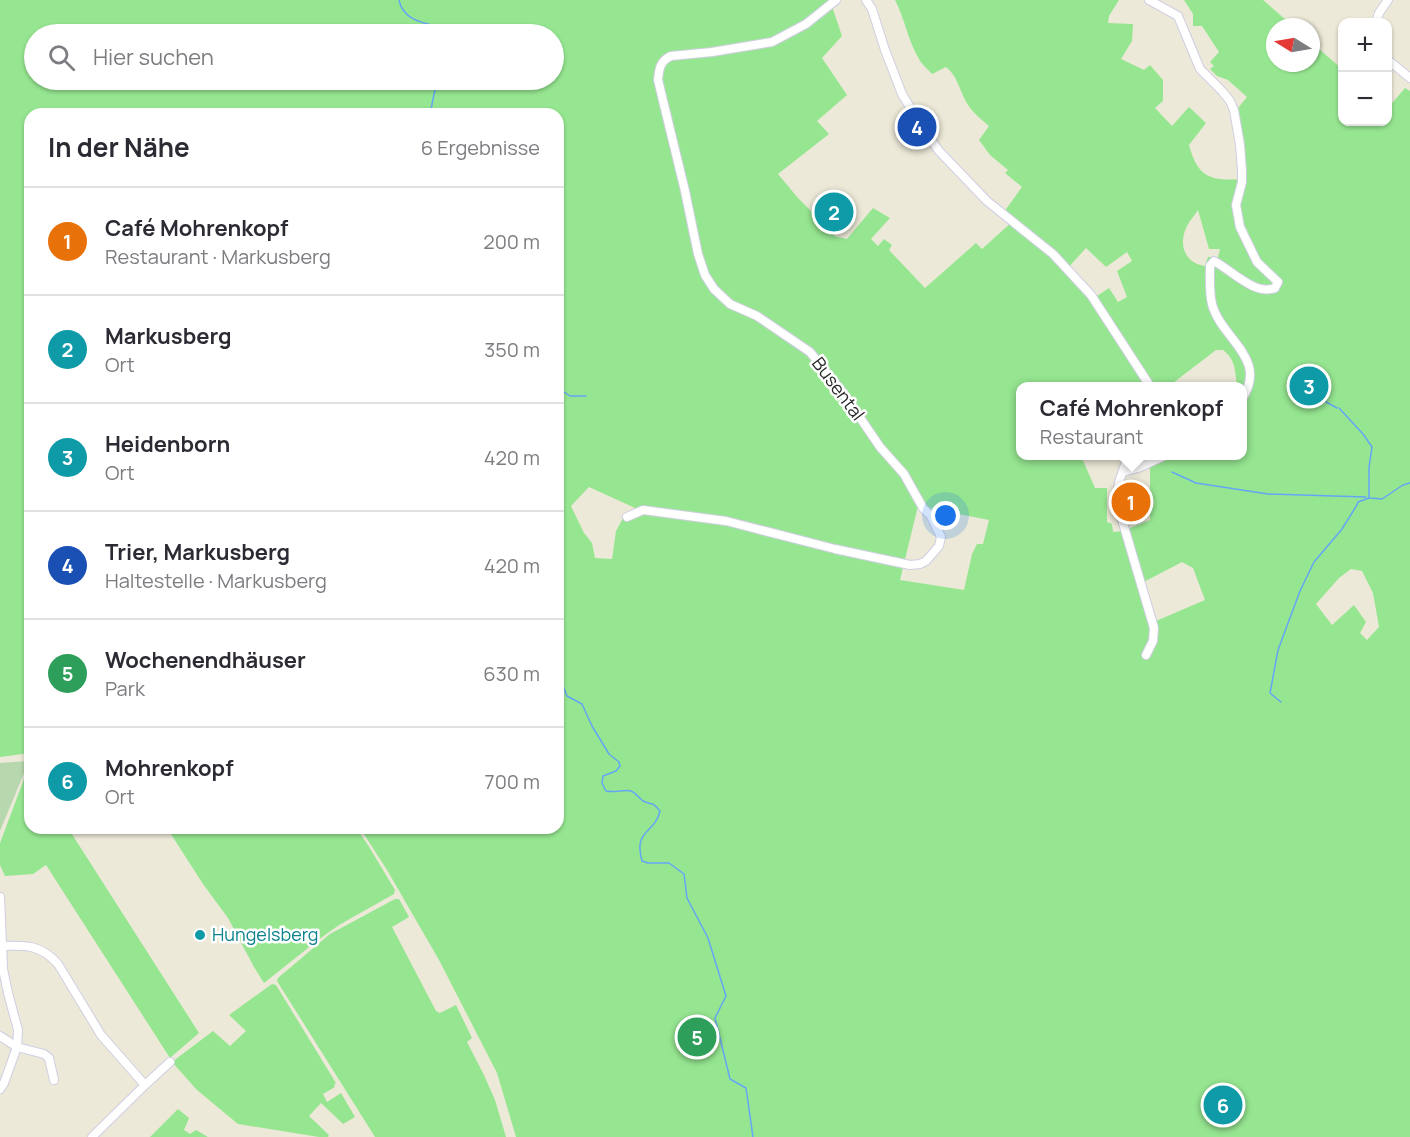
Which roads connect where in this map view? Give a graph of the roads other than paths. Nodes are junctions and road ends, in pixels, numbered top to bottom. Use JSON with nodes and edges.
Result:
{"nodes":[{"id":1,"x":836,"y":0,"type":"edge"},
{"id":2,"x":866,"y":0,"type":"edge"},
{"id":3,"x":1149,"y":0,"type":"edge"},
{"id":4,"x":1388,"y":0,"type":"edge"},
{"id":5,"x":1377,"y":18,"type":"edge"},
{"id":6,"x":1392,"y":63,"type":"edge"},
{"id":7,"x":1410,"y":78,"type":"edge"},
{"id":8,"x":1147,"y":382,"type":"edge"},
{"id":9,"x":1247,"y":389,"type":"edge"},
{"id":10,"x":1127,"y":460,"type":"edge"},
{"id":11,"x":1155,"y":460,"type":"edge"},
{"id":12,"x":1123,"y":472,"type":"junction"},
{"id":13,"x":627,"y":517,"type":"dead end"},
{"id":14,"x":1146,"y":655,"type":"dead end"},
{"id":15,"x":0,"y":897,"type":"edge"},
{"id":16,"x":1,"y":946,"type":"edge"},
{"id":17,"x":0,"y":1036,"type":"edge"},
{"id":18,"x":17,"y":1047,"type":"junction"},
{"id":19,"x":170,"y":1062,"type":"dead end"},
{"id":20,"x":54,"y":1080,"type":"dead end"},
{"id":21,"x":145,"y":1085,"type":"junction"},
{"id":22,"x":0,"y":1089,"type":"edge"},
{"id":23,"x":92,"y":1137,"type":"edge"}],
"edges":[{"from":1,"to":13,"type":"street","name":"Busental"},
{"from":2,"to":8,"type":"street"},
{"from":3,"to":9,"type":"street"},
{"from":4,"to":5,"type":"street"},
{"from":6,"to":7,"type":"street"},
{"from":10,"to":12,"type":"street"},
{"from":11,"to":12,"type":"street"},
{"from":12,"to":14,"type":"street"},
{"from":15,"to":16,"type":"street"},
{"from":16,"to":18,"type":"street"},
{"from":16,"to":21,"type":"street"},
{"from":17,"to":18,"type":"street"},
{"from":18,"to":20,"type":"street"},
{"from":18,"to":22,"type":"street"},
{"from":19,"to":21,"type":"street"},
{"from":21,"to":23,"type":"street"}]}
